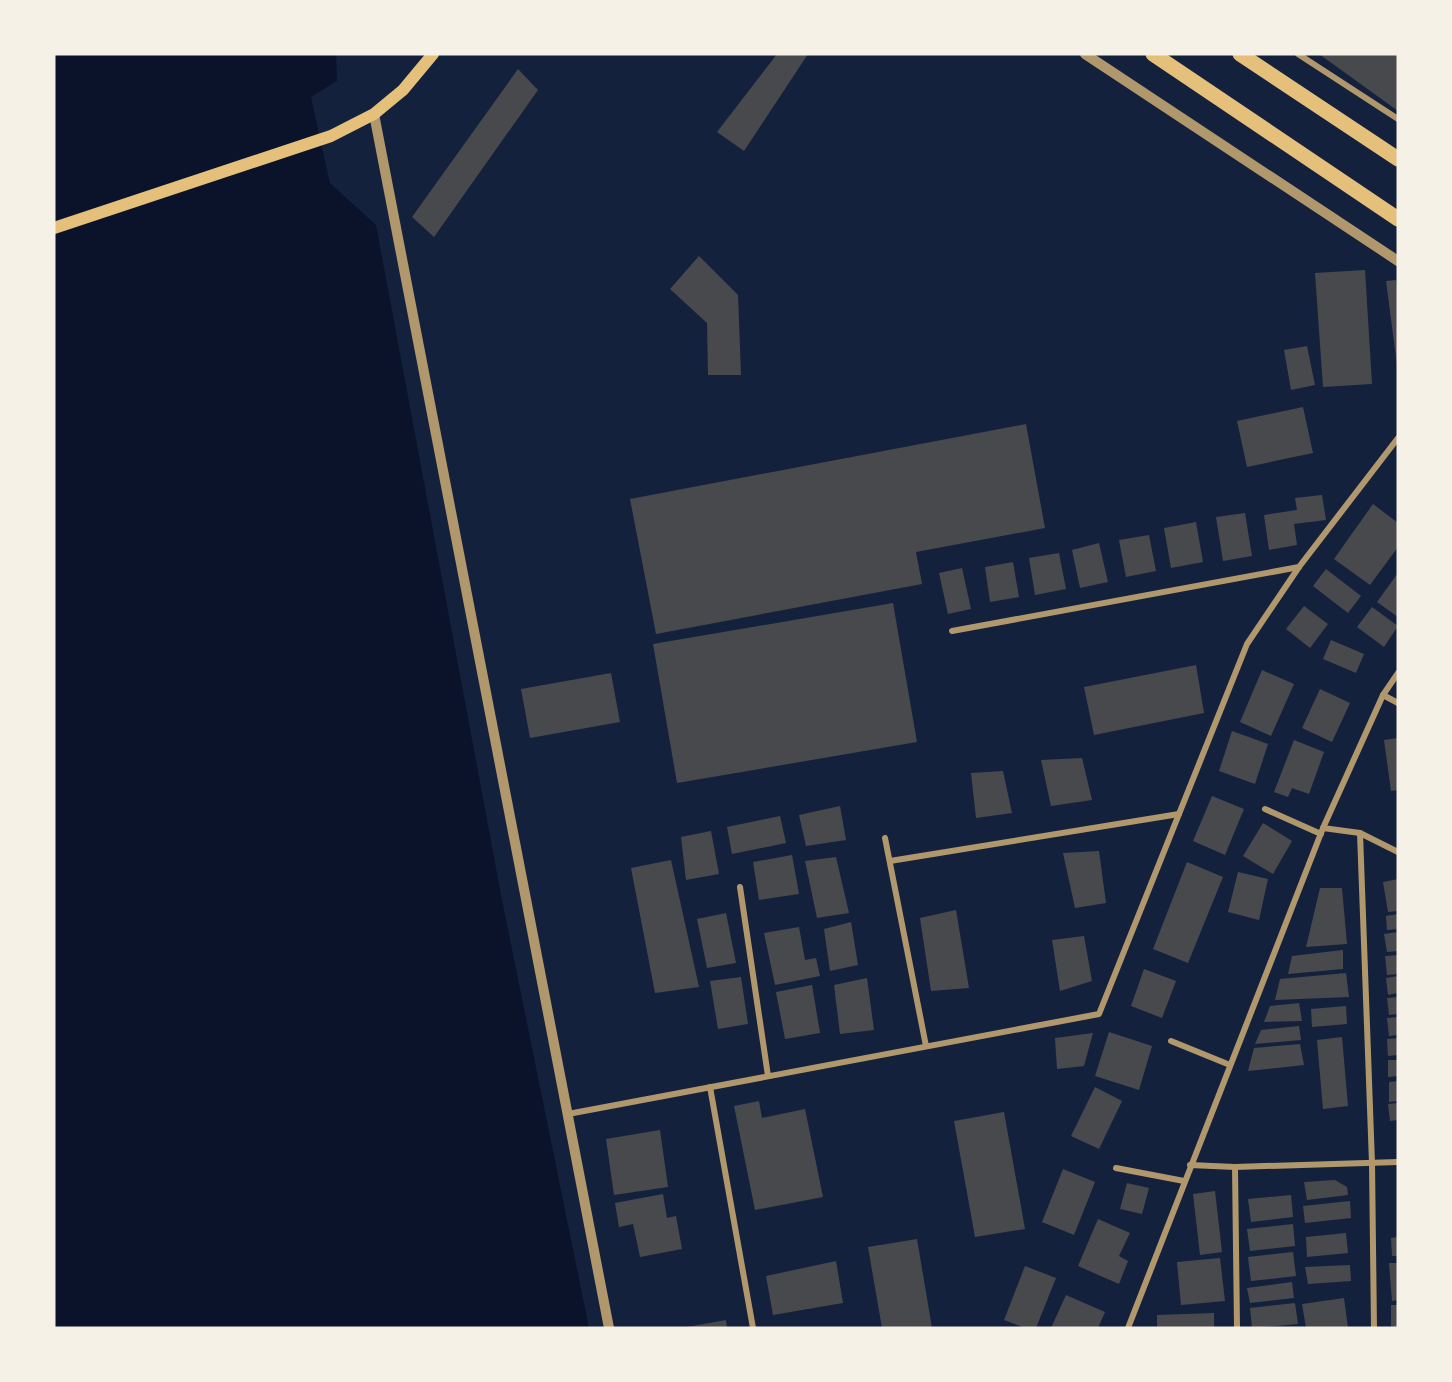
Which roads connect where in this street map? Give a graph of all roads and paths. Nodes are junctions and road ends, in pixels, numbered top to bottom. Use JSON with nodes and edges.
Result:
{"nodes":[{"id":1,"x":433,"y":54,"type":"edge"},
{"id":2,"x":1153,"y":54,"type":"edge"},
{"id":3,"x":1240,"y":54,"type":"edge"},
{"id":4,"x":1298,"y":54,"type":"edge"},
{"id":5,"x":1092,"y":56,"type":"edge"},
{"id":6,"x":374,"y":114,"type":"junction"},
{"id":7,"x":1398,"y":118,"type":"edge"},
{"id":8,"x":1398,"y":159,"type":"edge"},
{"id":9,"x":1398,"y":219,"type":"edge"},
{"id":10,"x":54,"y":228,"type":"edge"},
{"id":11,"x":1398,"y":261,"type":"edge"},
{"id":12,"x":1398,"y":438,"type":"edge"},
{"id":13,"x":1299,"y":567,"type":"junction"},
{"id":14,"x":952,"y":631,"type":"dead end"},
{"id":15,"x":1398,"y":673,"type":"edge"},
{"id":16,"x":1383,"y":695,"type":"junction"},
{"id":17,"x":1398,"y":703,"type":"edge"},
{"id":18,"x":1265,"y":809,"type":"dead end"},
{"id":19,"x":1179,"y":813,"type":"junction"},
{"id":20,"x":1322,"y":831,"type":"junction"},
{"id":21,"x":1360,"y":833,"type":"junction"},
{"id":22,"x":885,"y":838,"type":"dead end"},
{"id":23,"x":1398,"y":852,"type":"edge"},
{"id":24,"x":890,"y":861,"type":"junction"},
{"id":25,"x":740,"y":887,"type":"dead end"},
{"id":26,"x":1171,"y":1041,"type":"dead end"},
{"id":27,"x":926,"y":1046,"type":"junction"},
{"id":28,"x":1230,"y":1065,"type":"junction"},
{"id":29,"x":768,"y":1076,"type":"junction"},
{"id":30,"x":710,"y":1087,"type":"junction"},
{"id":31,"x":568,"y":1114,"type":"junction"},
{"id":32,"x":1398,"y":1161,"type":"edge"},
{"id":33,"x":1372,"y":1163,"type":"junction"},
{"id":34,"x":1190,"y":1165,"type":"junction"},
{"id":35,"x":1235,"y":1167,"type":"junction"},
{"id":36,"x":1116,"y":1168,"type":"dead end"},
{"id":37,"x":1184,"y":1181,"type":"junction"},
{"id":38,"x":609,"y":1328,"type":"edge"},
{"id":39,"x":753,"y":1328,"type":"edge"},
{"id":40,"x":1128,"y":1328,"type":"edge"},
{"id":41,"x":1237,"y":1328,"type":"edge"},
{"id":42,"x":1374,"y":1328,"type":"edge"}],
"edges":[{"from":1,"to":6,"type":"main road"},
{"from":2,"to":9,"type":"main road"},
{"from":3,"to":8,"type":"main road"},
{"from":4,"to":7,"type":"street"},
{"from":5,"to":11,"type":"street"},
{"from":6,"to":10,"type":"main road"},
{"from":6,"to":31,"type":"street"},
{"from":12,"to":13,"type":"street"},
{"from":13,"to":14,"type":"street"},
{"from":13,"to":19,"type":"street"},
{"from":15,"to":16,"type":"street"},
{"from":16,"to":17,"type":"street"},
{"from":16,"to":20,"type":"street"},
{"from":18,"to":20,"type":"street"},
{"from":19,"to":24,"type":"street"},
{"from":19,"to":27,"type":"street"},
{"from":20,"to":21,"type":"street"},
{"from":20,"to":28,"type":"street"},
{"from":21,"to":23,"type":"street"},
{"from":21,"to":33,"type":"street"},
{"from":22,"to":24,"type":"street"},
{"from":24,"to":27,"type":"street"},
{"from":25,"to":29,"type":"street"},
{"from":26,"to":28,"type":"street"},
{"from":27,"to":29,"type":"street"},
{"from":28,"to":34,"type":"street"},
{"from":29,"to":30,"type":"street"},
{"from":30,"to":31,"type":"street"},
{"from":30,"to":39,"type":"street"},
{"from":31,"to":38,"type":"street"},
{"from":32,"to":33,"type":"street"},
{"from":33,"to":35,"type":"street"},
{"from":33,"to":42,"type":"street"},
{"from":34,"to":35,"type":"street"},
{"from":34,"to":37,"type":"street"},
{"from":35,"to":41,"type":"street"},
{"from":36,"to":37,"type":"street"},
{"from":37,"to":40,"type":"street"}]}
